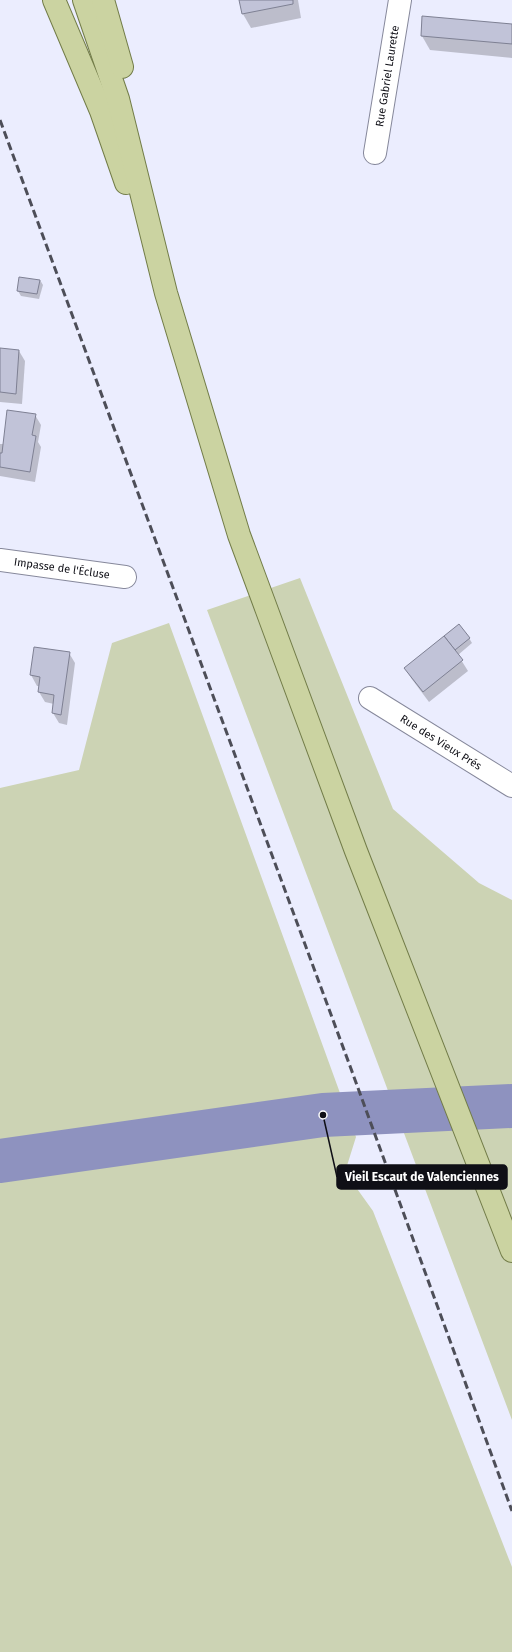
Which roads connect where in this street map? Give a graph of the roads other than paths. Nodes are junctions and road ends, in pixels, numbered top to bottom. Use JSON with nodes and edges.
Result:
{"nodes":[{"id":1,"x":54,"y":0,"type":"edge"},
{"id":2,"x":84,"y":0,"type":"edge"},
{"id":3,"x":103,"y":0,"type":"edge"},
{"id":4,"x":400,"y":0,"type":"edge"},
{"id":5,"x":375,"y":153,"type":"dead end"},
{"id":6,"x":143,"y":198,"type":"junction"},
{"id":7,"x":166,"y":293,"type":"junction"},
{"id":8,"x":0,"y":560,"type":"edge"},
{"id":9,"x":125,"y":577,"type":"dead end"},
{"id":10,"x":370,"y":698,"type":"dead end"},
{"id":11,"x":512,"y":786,"type":"edge"},
{"id":12,"x":512,"y":1251,"type":"edge"}],
"edges":[{"from":1,"to":7,"type":"main road"},
{"from":2,"to":6,"type":"main road"},
{"from":3,"to":6,"type":"main road"},
{"from":4,"to":5,"type":"street","name":"Rue Gabriel Laurette"},
{"from":6,"to":7,"type":"main road"},
{"from":7,"to":12,"type":"main road"},
{"from":8,"to":9,"type":"street","name":"Impasse de l'Écluse"},
{"from":10,"to":11,"type":"street","name":"Rue des Vieux Prés"}]}
